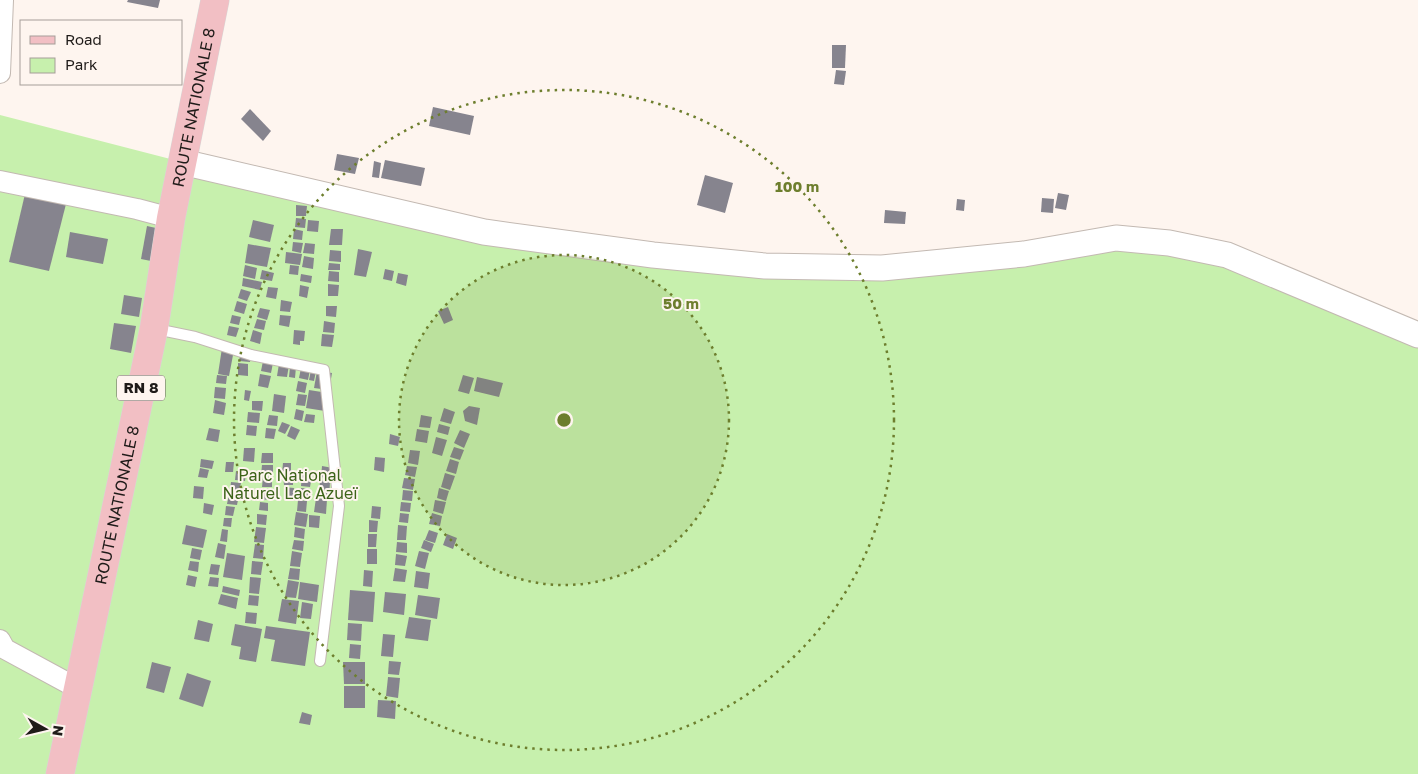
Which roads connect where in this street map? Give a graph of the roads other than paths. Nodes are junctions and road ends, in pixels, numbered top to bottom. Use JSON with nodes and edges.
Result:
{"nodes":[{"id":1,"x":3,"y":0,"type":"edge"},
{"id":2,"x":214,"y":0,"type":"edge"},
{"id":3,"x":0,"y":73,"type":"edge"},
{"id":4,"x":182,"y":162,"type":"junction"},
{"id":5,"x":0,"y":181,"type":"edge"},
{"id":6,"x":171,"y":218,"type":"junction"},
{"id":7,"x":154,"y":328,"type":"junction"},
{"id":8,"x":1418,"y":335,"type":"edge"},
{"id":9,"x":0,"y":640,"type":"edge"},
{"id":10,"x":320,"y":662,"type":"dead end"},
{"id":11,"x":77,"y":688,"type":"junction"},
{"id":12,"x":60,"y":774,"type":"edge"}],
"edges":[{"from":1,"to":3,"type":"street"},
{"from":2,"to":4,"type":"main road","name":"ROUTE NATIONALE 8","number":"RN 8"},
{"from":4,"to":6,"type":"main road","name":"ROUTE NATIONALE 8","number":"RN 8"},
{"from":4,"to":8,"type":"street"},
{"from":5,"to":6,"type":"street"},
{"from":6,"to":7,"type":"main road","name":"ROUTE NATIONALE 8","number":"RN 8"},
{"from":7,"to":10,"type":"lane"},
{"from":7,"to":11,"type":"main road","name":"ROUTE NATIONALE 8","number":"RN 8"},
{"from":9,"to":11,"type":"street"},
{"from":11,"to":12,"type":"main road","name":"ROUTE NATIONALE 8","number":"RN 8"}]}
